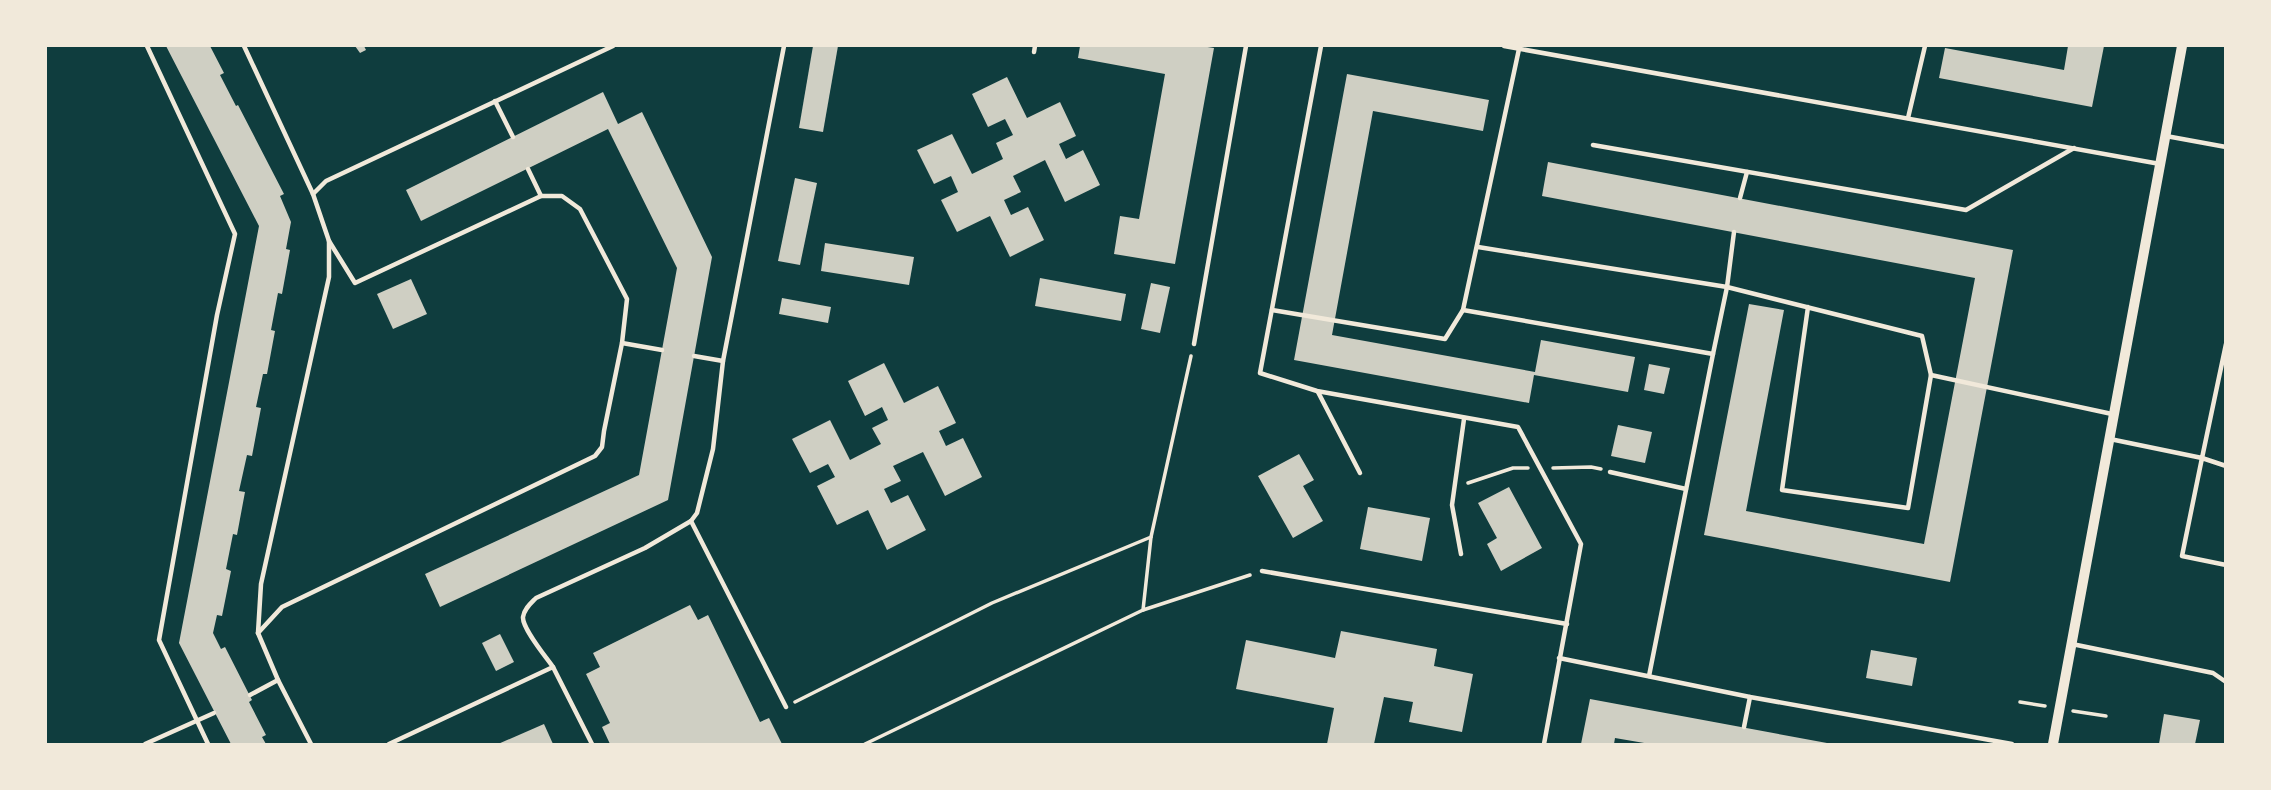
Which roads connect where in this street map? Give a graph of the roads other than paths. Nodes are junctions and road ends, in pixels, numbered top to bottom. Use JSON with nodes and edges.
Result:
{"nodes":[{"id":1,"x":147,"y":46,"type":"edge"},
{"id":2,"x":244,"y":46,"type":"edge"},
{"id":3,"x":613,"y":46,"type":"edge"},
{"id":4,"x":784,"y":46,"type":"edge"},
{"id":5,"x":1035,"y":46,"type":"edge"},
{"id":6,"x":1246,"y":46,"type":"edge"},
{"id":7,"x":1321,"y":46,"type":"edge"},
{"id":8,"x":1504,"y":46,"type":"edge"},
{"id":9,"x":1925,"y":46,"type":"edge"},
{"id":10,"x":2182,"y":46,"type":"edge"},
{"id":11,"x":1519,"y":49,"type":"junction"},
{"id":12,"x":1034,"y":52,"type":"dead end"},
{"id":13,"x":495,"y":101,"type":"junction"},
{"id":14,"x":1908,"y":117,"type":"junction"},
{"id":15,"x":2166,"y":135,"type":"junction"},
{"id":16,"x":513,"y":137,"type":"dead end"},
{"id":17,"x":1593,"y":145,"type":"dead end"},
{"id":18,"x":2225,"y":147,"type":"edge"},
{"id":19,"x":2074,"y":148,"type":"junction"},
{"id":20,"x":2161,"y":164,"type":"junction"},
{"id":21,"x":527,"y":169,"type":"dead end"},
{"id":22,"x":1747,"y":172,"type":"junction"},
{"id":23,"x":313,"y":194,"type":"junction"},
{"id":24,"x":541,"y":196,"type":"junction"},
{"id":25,"x":1740,"y":198,"type":"dead end"},
{"id":26,"x":1734,"y":232,"type":"dead end"},
{"id":27,"x":329,"y":242,"type":"junction"},
{"id":28,"x":1478,"y":247,"type":"junction"},
{"id":29,"x":1727,"y":287,"type":"junction"},
{"id":30,"x":1808,"y":307,"type":"junction"},
{"id":31,"x":1272,"y":310,"type":"junction"},
{"id":32,"x":1463,"y":310,"type":"junction"},
{"id":33,"x":622,"y":343,"type":"junction"},
{"id":34,"x":1194,"y":344,"type":"road end"},
{"id":35,"x":2225,"y":344,"type":"edge"},
{"id":36,"x":662,"y":350,"type":"dead end"},
{"id":37,"x":1713,"y":354,"type":"junction"},
{"id":38,"x":694,"y":356,"type":"dead end"},
{"id":39,"x":723,"y":361,"type":"junction"},
{"id":40,"x":1931,"y":375,"type":"junction"},
{"id":41,"x":1317,"y":391,"type":"junction"},
{"id":42,"x":2114,"y":414,"type":"junction"},
{"id":43,"x":1464,"y":419,"type":"junction"},
{"id":44,"x":2109,"y":439,"type":"junction"},
{"id":45,"x":2202,"y":458,"type":"junction"},
{"id":46,"x":2225,"y":466,"type":"edge"},
{"id":47,"x":1610,"y":472,"type":"dead end"},
{"id":48,"x":1360,"y":474,"type":"dead end"},
{"id":49,"x":1686,"y":489,"type":"junction"},
{"id":50,"x":691,"y":521,"type":"junction"},
{"id":51,"x":1461,"y":554,"type":"dead end"},
{"id":52,"x":2225,"y":565,"type":"edge"},
{"id":53,"x":1262,"y":571,"type":"road end"},
{"id":54,"x":1566,"y":624,"type":"junction"},
{"id":55,"x":258,"y":633,"type":"junction"},
{"id":56,"x":2071,"y":644,"type":"junction"},
{"id":57,"x":1559,"y":658,"type":"junction"},
{"id":58,"x":553,"y":667,"type":"junction"},
{"id":59,"x":1649,"y":676,"type":"junction"},
{"id":60,"x":278,"y":680,"type":"junction"},
{"id":61,"x":2225,"y":682,"type":"edge"},
{"id":62,"x":250,"y":695,"type":"dead end"},
{"id":63,"x":1750,"y":697,"type":"junction"},
{"id":64,"x":786,"y":707,"type":"road end"},
{"id":65,"x":214,"y":713,"type":"dead end"},
{"id":66,"x":197,"y":721,"type":"junction"},
{"id":67,"x":1744,"y":727,"type":"dead end"},
{"id":68,"x":145,"y":744,"type":"edge"},
{"id":69,"x":208,"y":744,"type":"edge"},
{"id":70,"x":311,"y":744,"type":"edge"},
{"id":71,"x":389,"y":744,"type":"edge"},
{"id":72,"x":592,"y":744,"type":"edge"},
{"id":73,"x":1544,"y":744,"type":"edge"},
{"id":74,"x":2012,"y":744,"type":"edge"},
{"id":75,"x":2053,"y":744,"type":"edge"}],
"edges":[{"from":1,"to":66,"type":"lane"},
{"from":2,"to":23,"type":"lane"},
{"from":3,"to":13,"type":"lane"},
{"from":4,"to":39,"type":"lane"},
{"from":5,"to":12,"type":"lane"},
{"from":6,"to":34,"type":"lane"},
{"from":7,"to":31,"type":"lane"},
{"from":8,"to":11,"type":"lane"},
{"from":9,"to":14,"type":"lane"},
{"from":10,"to":15,"type":"street"},
{"from":11,"to":14,"type":"lane"},
{"from":11,"to":28,"type":"lane"},
{"from":13,"to":16,"type":"lane"},
{"from":13,"to":23,"type":"lane"},
{"from":14,"to":19,"type":"lane"},
{"from":15,"to":18,"type":"lane"},
{"from":15,"to":20,"type":"street"},
{"from":17,"to":22,"type":"lane"},
{"from":19,"to":20,"type":"lane"},
{"from":19,"to":22,"type":"lane"},
{"from":20,"to":42,"type":"street"},
{"from":21,"to":24,"type":"lane"},
{"from":22,"to":25,"type":"lane"},
{"from":23,"to":27,"type":"lane"},
{"from":24,"to":27,"type":"lane"},
{"from":24,"to":33,"type":"lane"},
{"from":26,"to":29,"type":"lane"},
{"from":27,"to":55,"type":"lane"},
{"from":28,"to":29,"type":"lane"},
{"from":28,"to":32,"type":"lane"},
{"from":29,"to":30,"type":"lane"},
{"from":29,"to":37,"type":"lane"},
{"from":30,"to":40,"type":"lane"},
{"from":30,"to":40,"type":"lane"},
{"from":31,"to":32,"type":"lane"},
{"from":31,"to":41,"type":"lane"},
{"from":32,"to":37,"type":"lane"},
{"from":33,"to":36,"type":"lane"},
{"from":33,"to":55,"type":"lane"},
{"from":35,"to":45,"type":"lane"},
{"from":37,"to":49,"type":"lane"},
{"from":38,"to":39,"type":"lane"},
{"from":39,"to":50,"type":"lane"},
{"from":40,"to":42,"type":"lane"},
{"from":41,"to":43,"type":"lane"},
{"from":41,"to":48,"type":"lane"},
{"from":42,"to":44,"type":"street"},
{"from":43,"to":51,"type":"lane"},
{"from":43,"to":54,"type":"lane"},
{"from":44,"to":45,"type":"lane"},
{"from":44,"to":56,"type":"street"},
{"from":45,"to":46,"type":"lane"},
{"from":45,"to":52,"type":"lane"},
{"from":47,"to":49,"type":"lane"},
{"from":49,"to":59,"type":"lane"},
{"from":50,"to":58,"type":"lane"},
{"from":50,"to":64,"type":"lane"},
{"from":53,"to":54,"type":"lane"},
{"from":54,"to":57,"type":"lane"},
{"from":55,"to":60,"type":"lane"},
{"from":56,"to":61,"type":"lane"},
{"from":56,"to":75,"type":"street"},
{"from":57,"to":59,"type":"lane"},
{"from":57,"to":73,"type":"lane"},
{"from":58,"to":71,"type":"lane"},
{"from":58,"to":72,"type":"lane"},
{"from":59,"to":63,"type":"lane"},
{"from":60,"to":62,"type":"lane"},
{"from":60,"to":70,"type":"lane"},
{"from":63,"to":67,"type":"lane"},
{"from":63,"to":74,"type":"lane"},
{"from":65,"to":66,"type":"lane"},
{"from":66,"to":68,"type":"lane"},
{"from":66,"to":69,"type":"lane"}]}
